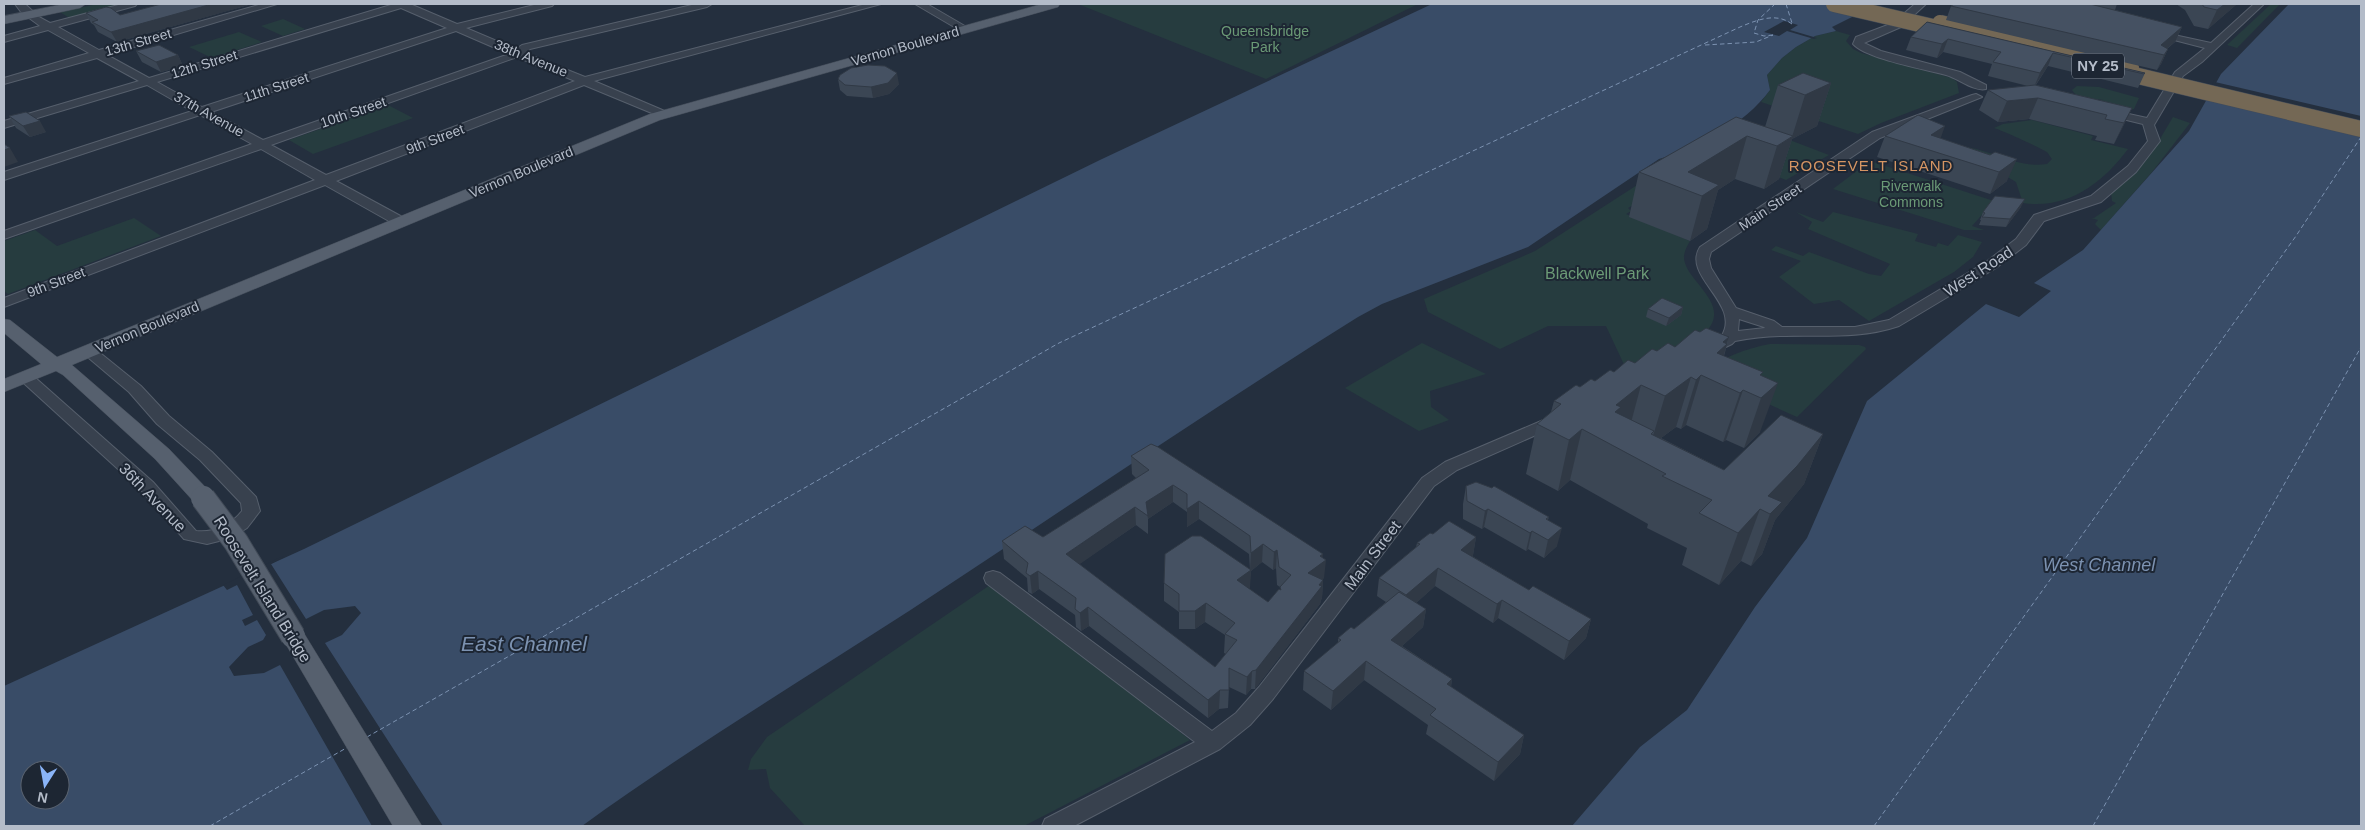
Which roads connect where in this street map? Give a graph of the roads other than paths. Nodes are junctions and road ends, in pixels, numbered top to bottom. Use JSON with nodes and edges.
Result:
{"nodes":[{"id":1,"x":20,"y":4,"type":"edge"},
{"id":2,"x":80,"y":4,"type":"edge"},
{"id":3,"x":132,"y":4,"type":"edge"},
{"id":4,"x":272,"y":4,"type":"edge"},
{"id":5,"x":401,"y":4,"type":"edge"},
{"id":6,"x":549,"y":4,"type":"edge"},
{"id":7,"x":707,"y":4,"type":"edge"},
{"id":8,"x":876,"y":4,"type":"edge"},
{"id":9,"x":920,"y":4,"type":"edge"},
{"id":10,"x":1054,"y":4,"type":"edge"},
{"id":11,"x":1834,"y":4,"type":"edge"},
{"id":12,"x":1841,"y":4,"type":"edge"},
{"id":13,"x":1857,"y":4,"type":"edge"},
{"id":14,"x":1864,"y":4,"type":"edge"},
{"id":15,"x":1921,"y":4,"type":"edge"},
{"id":16,"x":2259,"y":4,"type":"edge"},
{"id":17,"x":30,"y":14,"type":"junction"},
{"id":18,"x":4,"y":20,"type":"edge"},
{"id":19,"x":52,"y":26,"type":"junction"},
{"id":20,"x":457,"y":28,"type":"junction"},
{"id":21,"x":965,"y":29,"type":"junction"},
{"id":22,"x":2146,"y":30,"type":"edge"},
{"id":23,"x":4,"y":39,"type":"edge"},
{"id":24,"x":2212,"y":46,"type":"junction"},
{"id":25,"x":100,"y":53,"type":"junction"},
{"id":26,"x":517,"y":53,"type":"junction"},
{"id":27,"x":4,"y":81,"type":"edge"},
{"id":28,"x":149,"y":81,"type":"junction"},
{"id":29,"x":586,"y":81,"type":"junction"},
{"id":30,"x":1994,"y":89,"type":"edge"},
{"id":31,"x":1981,"y":95,"type":"junction"},
{"id":32,"x":2094,"y":109,"type":"edge"},
{"id":33,"x":203,"y":111,"type":"junction"},
{"id":34,"x":663,"y":114,"type":"junction"},
{"id":35,"x":2150,"y":122,"type":"junction"},
{"id":36,"x":2361,"y":122,"type":"edge"},
{"id":37,"x":4,"y":126,"type":"edge"},
{"id":38,"x":2361,"y":128,"type":"edge"},
{"id":39,"x":261,"y":144,"type":"junction"},
{"id":40,"x":4,"y":176,"type":"edge"},
{"id":41,"x":326,"y":180,"type":"junction"},
{"id":42,"x":401,"y":222,"type":"junction"},
{"id":43,"x":4,"y":234,"type":"edge"},
{"id":44,"x":4,"y":302,"type":"edge"},
{"id":45,"x":1731,"y":311,"type":"junction"},
{"id":46,"x":4,"y":324,"type":"edge"},
{"id":47,"x":1778,"y":331,"type":"junction"},
{"id":48,"x":1729,"y":337,"type":"junction"},
{"id":49,"x":88,"y":351,"type":"junction"},
{"id":50,"x":1697,"y":356,"type":"edge"},
{"id":51,"x":56,"y":364,"type":"junction"},
{"id":52,"x":25,"y":377,"type":"junction"},
{"id":53,"x":4,"y":386,"type":"edge"},
{"id":54,"x":1569,"y":414,"type":"edge"},
{"id":55,"x":993,"y":578,"type":"dead end"},
{"id":56,"x":1212,"y":743,"type":"junction"},
{"id":57,"x":408,"y":826,"type":"edge"},
{"id":58,"x":1053,"y":826,"type":"edge"}],
"edges":[{"from":1,"to":17,"type":"street","name":"37th Avenue"},
{"from":2,"to":17,"type":"main road"},
{"from":3,"to":19,"type":"street"},
{"from":4,"to":25,"type":"street","name":"13th Street"},
{"from":5,"to":20,"type":"street","name":"38th Avenue"},
{"from":5,"to":28,"type":"street","name":"12th Street"},
{"from":6,"to":20,"type":"street","name":"11th Street"},
{"from":7,"to":26,"type":"street","name":"10th Street"},
{"from":8,"to":29,"type":"street","name":"9th Street"},
{"from":9,"to":21,"type":"street"},
{"from":10,"to":21,"type":"main road","name":"Vernon Boulevard"},
{"from":11,"to":38,"type":"highway","number":"NY 25","bridge":true},
{"from":12,"to":38,"type":"highway","bridge":true},
{"from":13,"to":36,"type":"highway","bridge":true},
{"from":14,"to":36,"type":"highway","number":"NY 25","bridge":true},
{"from":15,"to":31,"type":"street"},
{"from":16,"to":24,"type":"street"},
{"from":17,"to":18,"type":"main road"},
{"from":17,"to":19,"type":"street","name":"37th Avenue"},
{"from":19,"to":23,"type":"street"},
{"from":19,"to":25,"type":"street","name":"37th Avenue"},
{"from":20,"to":26,"type":"street","name":"38th Avenue"},
{"from":20,"to":33,"type":"street","name":"11th Street"},
{"from":21,"to":34,"type":"main road","name":"Vernon Boulevard"},
{"from":22,"to":24,"type":"street"},
{"from":24,"to":35,"type":"street"},
{"from":25,"to":27,"type":"street","name":"13th Street"},
{"from":25,"to":28,"type":"street","name":"37th Avenue"},
{"from":26,"to":29,"type":"street","name":"38th Avenue"},
{"from":26,"to":39,"type":"street","name":"10th Street"},
{"from":28,"to":33,"type":"street","name":"37th Avenue"},
{"from":28,"to":37,"type":"street","name":"12th Street"},
{"from":29,"to":34,"type":"street","name":"38th Avenue"},
{"from":29,"to":41,"type":"street","name":"9th Street"},
{"from":30,"to":31,"type":"street"},
{"from":31,"to":45,"type":"street","name":"Main Street"},
{"from":32,"to":35,"type":"street"},
{"from":33,"to":39,"type":"street","name":"37th Avenue"},
{"from":33,"to":40,"type":"street","name":"11th Street"},
{"from":34,"to":42,"type":"main road","name":"Vernon Boulevard"},
{"from":35,"to":47,"type":"street","name":"West Road"},
{"from":39,"to":41,"type":"street","name":"37th Avenue"},
{"from":39,"to":43,"type":"street","name":"10th Street"},
{"from":41,"to":42,"type":"street","name":"37th Avenue"},
{"from":41,"to":44,"type":"street","name":"9th Street"},
{"from":42,"to":49,"type":"main road","name":"Vernon Boulevard"},
{"from":45,"to":47,"type":"street"},
{"from":45,"to":48,"type":"street"},
{"from":46,"to":51,"type":"main road"},
{"from":47,"to":48,"type":"street"},
{"from":48,"to":50,"type":"street"},
{"from":49,"to":51,"type":"main road","name":"Vernon Boulevard"},
{"from":49,"to":52,"type":"street","name":"36th Avenue"},
{"from":51,"to":52,"type":"main road","name":"Vernon Boulevard"},
{"from":51,"to":57,"type":"main road","name":"Roosevelt Island Bridge","bridge":true},
{"from":52,"to":53,"type":"main road","name":"Vernon Boulevard"},
{"from":54,"to":56,"type":"street","name":"Main Street"},
{"from":55,"to":56,"type":"street"},
{"from":56,"to":58,"type":"street","name":"Main Street"}]}
